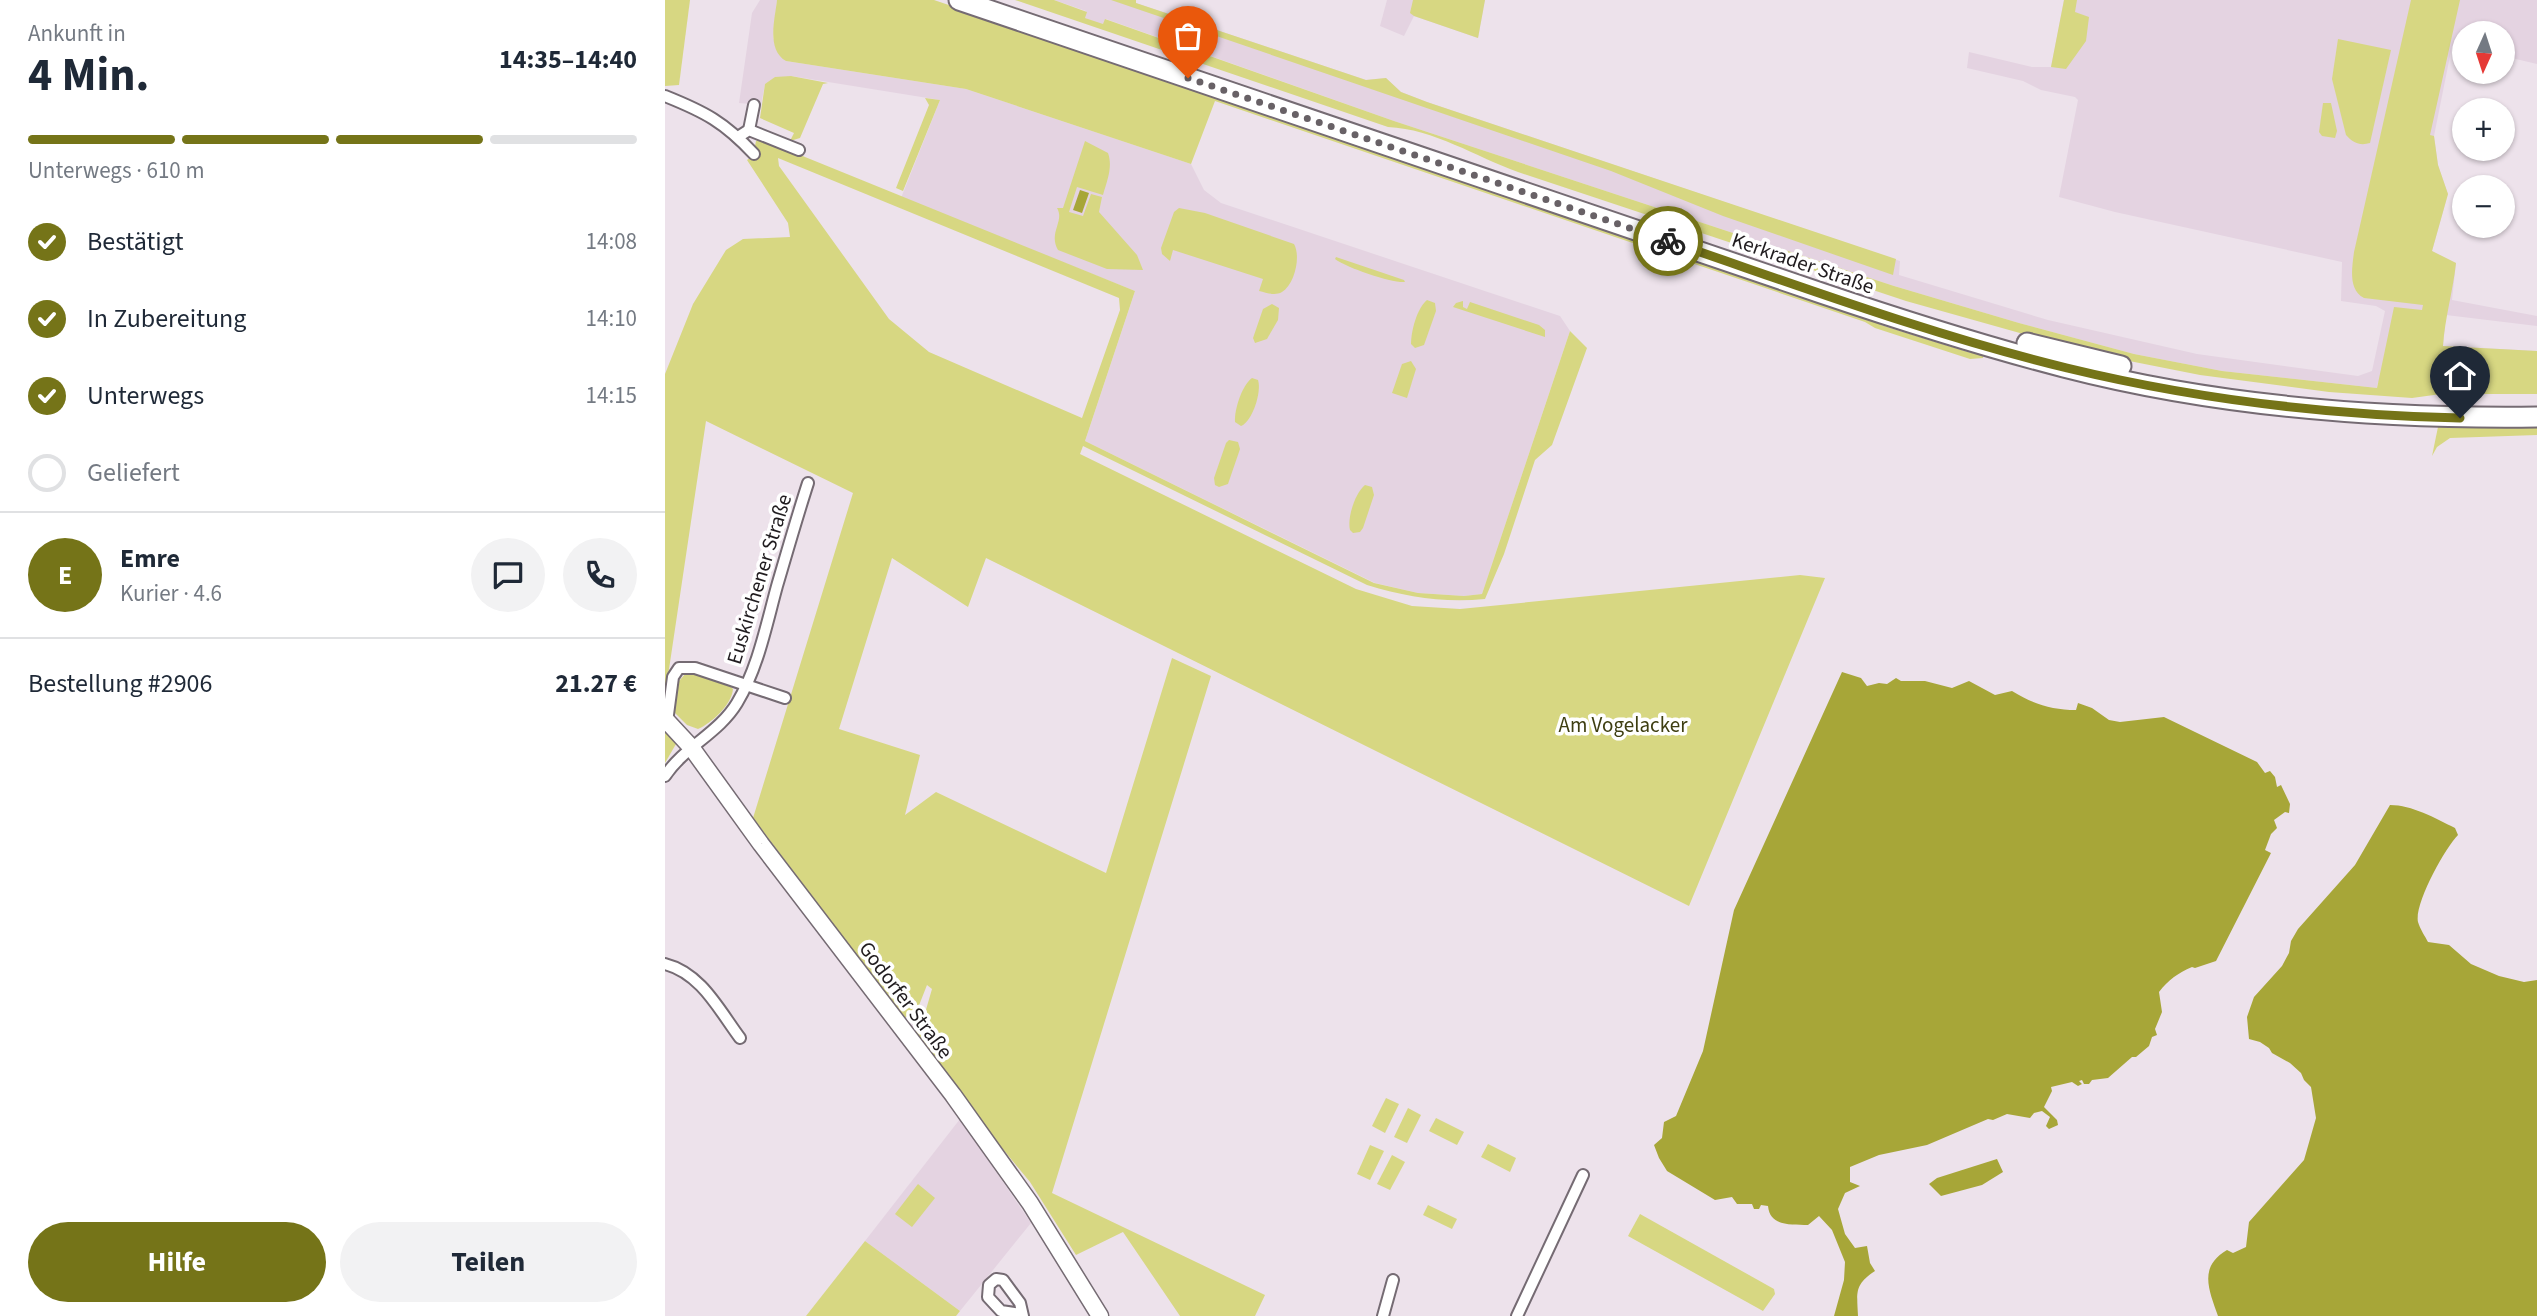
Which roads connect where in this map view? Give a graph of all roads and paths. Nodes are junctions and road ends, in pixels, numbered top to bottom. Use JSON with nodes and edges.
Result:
{"nodes":[{"id":1,"x":959,"y":0,"type":"edge"},
{"id":2,"x":993,"y":0,"type":"edge"},
{"id":3,"x":665,"y":96,"type":"edge"},
{"id":4,"x":754,"y":105,"type":"dead end"},
{"id":5,"x":749,"y":130,"type":"junction"},
{"id":6,"x":738,"y":137,"type":"junction"},
{"id":7,"x":799,"y":150,"type":"dead end"},
{"id":8,"x":754,"y":154,"type":"dead end"},
{"id":9,"x":2537,"y":405,"type":"edge"},
{"id":10,"x":2537,"y":417,"type":"edge"},
{"id":11,"x":808,"y":483,"type":"dead end"},
{"id":12,"x":746,"y":686,"type":"junction"},
{"id":13,"x":785,"y":698,"type":"dead end"},
{"id":14,"x":666,"y":721,"type":"edge"},
{"id":15,"x":691,"y":747,"type":"junction"},
{"id":16,"x":665,"y":776,"type":"edge"},
{"id":17,"x":665,"y":964,"type":"edge"},
{"id":18,"x":740,"y":1038,"type":"dead end"},
{"id":19,"x":1583,"y":1175,"type":"dead end"},
{"id":20,"x":1393,"y":1280,"type":"dead end"},
{"id":21,"x":1100,"y":1316,"type":"edge"},
{"id":22,"x":1383,"y":1316,"type":"edge"},
{"id":23,"x":1517,"y":1316,"type":"edge"}],
"edges":[{"from":1,"to":10,"type":"highway","name":"Kerkrader Straße"},
{"from":2,"to":9,"type":"highway","name":"Kerkrader Straße"},
{"from":3,"to":6,"type":"street"},
{"from":4,"to":5,"type":"street"},
{"from":5,"to":6,"type":"street"},
{"from":5,"to":7,"type":"street"},
{"from":6,"to":8,"type":"street"},
{"from":11,"to":12,"type":"street","name":"Euskirchener Straße"},
{"from":12,"to":13,"type":"street","name":"Euskirchener Straße"},
{"from":12,"to":14,"type":"street","name":"Euskirchener Straße"},
{"from":12,"to":15,"type":"street","name":"Euskirchener Straße"},
{"from":14,"to":15,"type":"street","name":"Godorfer Straße"},
{"from":15,"to":16,"type":"street","name":"Euskirchener Straße"},
{"from":15,"to":21,"type":"street","name":"Godorfer Straße"},
{"from":17,"to":18,"type":"street"},
{"from":19,"to":23,"type":"street"},
{"from":20,"to":22,"type":"street"}]}
